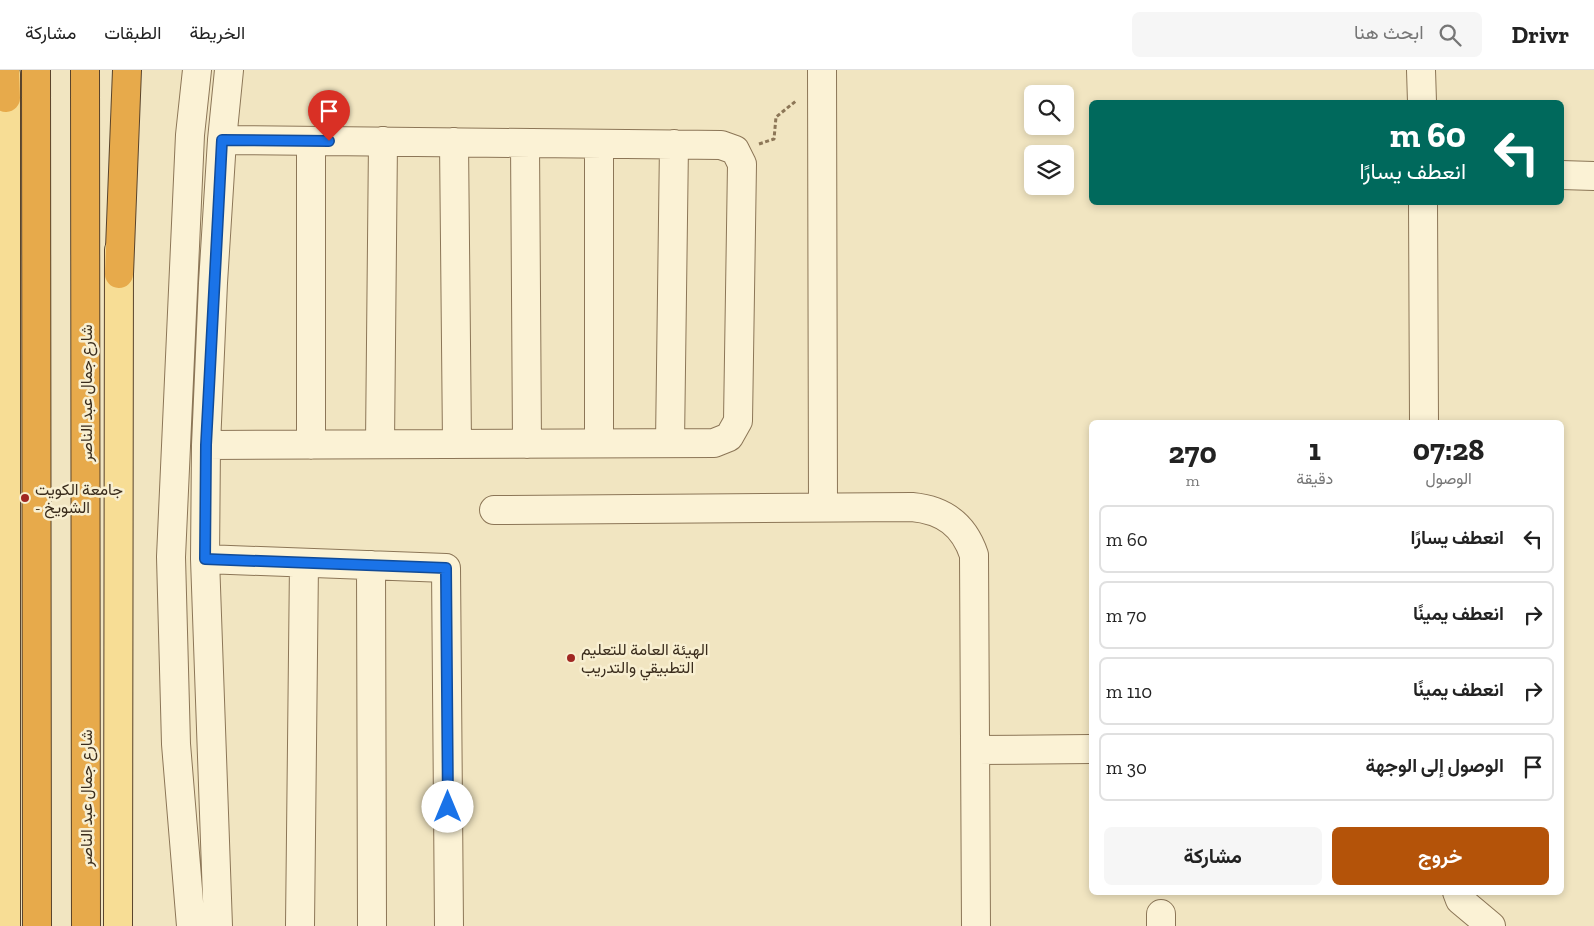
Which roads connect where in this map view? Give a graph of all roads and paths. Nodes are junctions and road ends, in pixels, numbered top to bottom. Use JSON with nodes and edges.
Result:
{"nodes":[{"id":1,"x":6,"y":70,"type":"edge"},
{"id":2,"x":36,"y":70,"type":"edge"},
{"id":3,"x":85,"y":70,"type":"edge"},
{"id":4,"x":119,"y":70,"type":"edge"},
{"id":5,"x":128,"y":70,"type":"edge"},
{"id":6,"x":229,"y":70,"type":"edge"},
{"id":7,"x":1421,"y":70,"type":"edge"},
{"id":8,"x":822,"y":75,"type":"edge"},
{"id":9,"x":196,"y":82,"type":"edge"},
{"id":10,"x":226,"y":97,"type":"junction"},
{"id":11,"x":6,"y":98,"type":"joint"},
{"id":12,"x":1422,"y":100,"type":"edge"},
{"id":13,"x":222,"y":140,"type":"junction"},
{"id":14,"x":311,"y":140,"type":"junction"},
{"id":15,"x":383,"y":141,"type":"junction"},
{"id":16,"x":454,"y":142,"type":"junction"},
{"id":17,"x":525,"y":143,"type":"junction"},
{"id":18,"x":599,"y":144,"type":"junction"},
{"id":19,"x":674,"y":144,"type":"junction"},
{"id":20,"x":735,"y":150,"type":"junction"},
{"id":21,"x":1564,"y":176,"type":"edge"},
{"id":22,"x":1594,"y":176,"type":"edge"},
{"id":23,"x":1423,"y":205,"type":"edge"},
{"id":24,"x":119,"y":274,"type":"junction"},
{"id":25,"x":1424,"y":420,"type":"edge"},
{"id":26,"x":599,"y":443,"type":"junction"},
{"id":27,"x":670,"y":443,"type":"junction"},
{"id":28,"x":311,"y":444,"type":"junction"},
{"id":29,"x":380,"y":444,"type":"junction"},
{"id":30,"x":457,"y":444,"type":"junction"},
{"id":31,"x":527,"y":444,"type":"junction"},
{"id":32,"x":206,"y":445,"type":"junction"},
{"id":33,"x":823,"y":507,"type":"junction"},
{"id":34,"x":494,"y":510,"type":"dead end"},
{"id":35,"x":205,"y":559,"type":"junction"},
{"id":36,"x":304,"y":563,"type":"junction"},
{"id":37,"x":371,"y":565,"type":"junction"},
{"id":38,"x":1089,"y":749,"type":"edge"},
{"id":39,"x":976,"y":750,"type":"junction"},
{"id":40,"x":1458,"y":895,"type":"edge"},
{"id":41,"x":6,"y":926,"type":"edge"},
{"id":42,"x":37,"y":926,"type":"edge"},
{"id":43,"x":86,"y":926,"type":"edge"},
{"id":44,"x":118,"y":926,"type":"edge"},
{"id":45,"x":191,"y":926,"type":"edge"},
{"id":46,"x":218,"y":926,"type":"edge"},
{"id":47,"x":300,"y":926,"type":"edge"},
{"id":48,"x":372,"y":926,"type":"edge"},
{"id":49,"x":449,"y":926,"type":"edge"},
{"id":50,"x":976,"y":926,"type":"edge"},
{"id":51,"x":1491,"y":926,"type":"edge"}],
"edges":[{"from":1,"to":11,"type":"highway"},
{"from":2,"to":42,"type":"highway"},
{"from":3,"to":43,"type":"highway","name":"شارع جمال عبد الناصر"},
{"from":4,"to":24,"type":"main road"},
{"from":5,"to":24,"type":"highway"},
{"from":6,"to":10,"type":"street"},
{"from":7,"to":12,"type":"street"},
{"from":8,"to":20,"type":"path"},
{"from":8,"to":33,"type":"street"},
{"from":9,"to":10,"type":"street"},
{"from":9,"to":45,"type":"street"},
{"from":10,"to":13,"type":"street"},
{"from":11,"to":41,"type":"main road"},
{"from":13,"to":14,"type":"street"},
{"from":13,"to":32,"type":"street"},
{"from":14,"to":15,"type":"street"},
{"from":14,"to":28,"type":"street"},
{"from":15,"to":16,"type":"street"},
{"from":15,"to":29,"type":"street"},
{"from":16,"to":17,"type":"street"},
{"from":16,"to":30,"type":"street"},
{"from":17,"to":18,"type":"street"},
{"from":17,"to":31,"type":"street"},
{"from":18,"to":19,"type":"street"},
{"from":18,"to":26,"type":"street"},
{"from":19,"to":20,"type":"street"},
{"from":19,"to":27,"type":"street"},
{"from":20,"to":27,"type":"street"},
{"from":21,"to":22,"type":"street"},
{"from":23,"to":25,"type":"street"},
{"from":24,"to":44,"type":"main road"},
{"from":26,"to":27,"type":"street"},
{"from":26,"to":31,"type":"street"},
{"from":28,"to":29,"type":"street"},
{"from":28,"to":32,"type":"street"},
{"from":29,"to":30,"type":"street"},
{"from":30,"to":31,"type":"street"},
{"from":32,"to":35,"type":"street"},
{"from":33,"to":34,"type":"street"},
{"from":33,"to":39,"type":"street"},
{"from":35,"to":36,"type":"street"},
{"from":35,"to":46,"type":"street"},
{"from":36,"to":37,"type":"street"},
{"from":36,"to":47,"type":"street"},
{"from":37,"to":48,"type":"street"},
{"from":37,"to":49,"type":"street"},
{"from":38,"to":39,"type":"street"},
{"from":39,"to":50,"type":"street"},
{"from":40,"to":51,"type":"street"}]}
